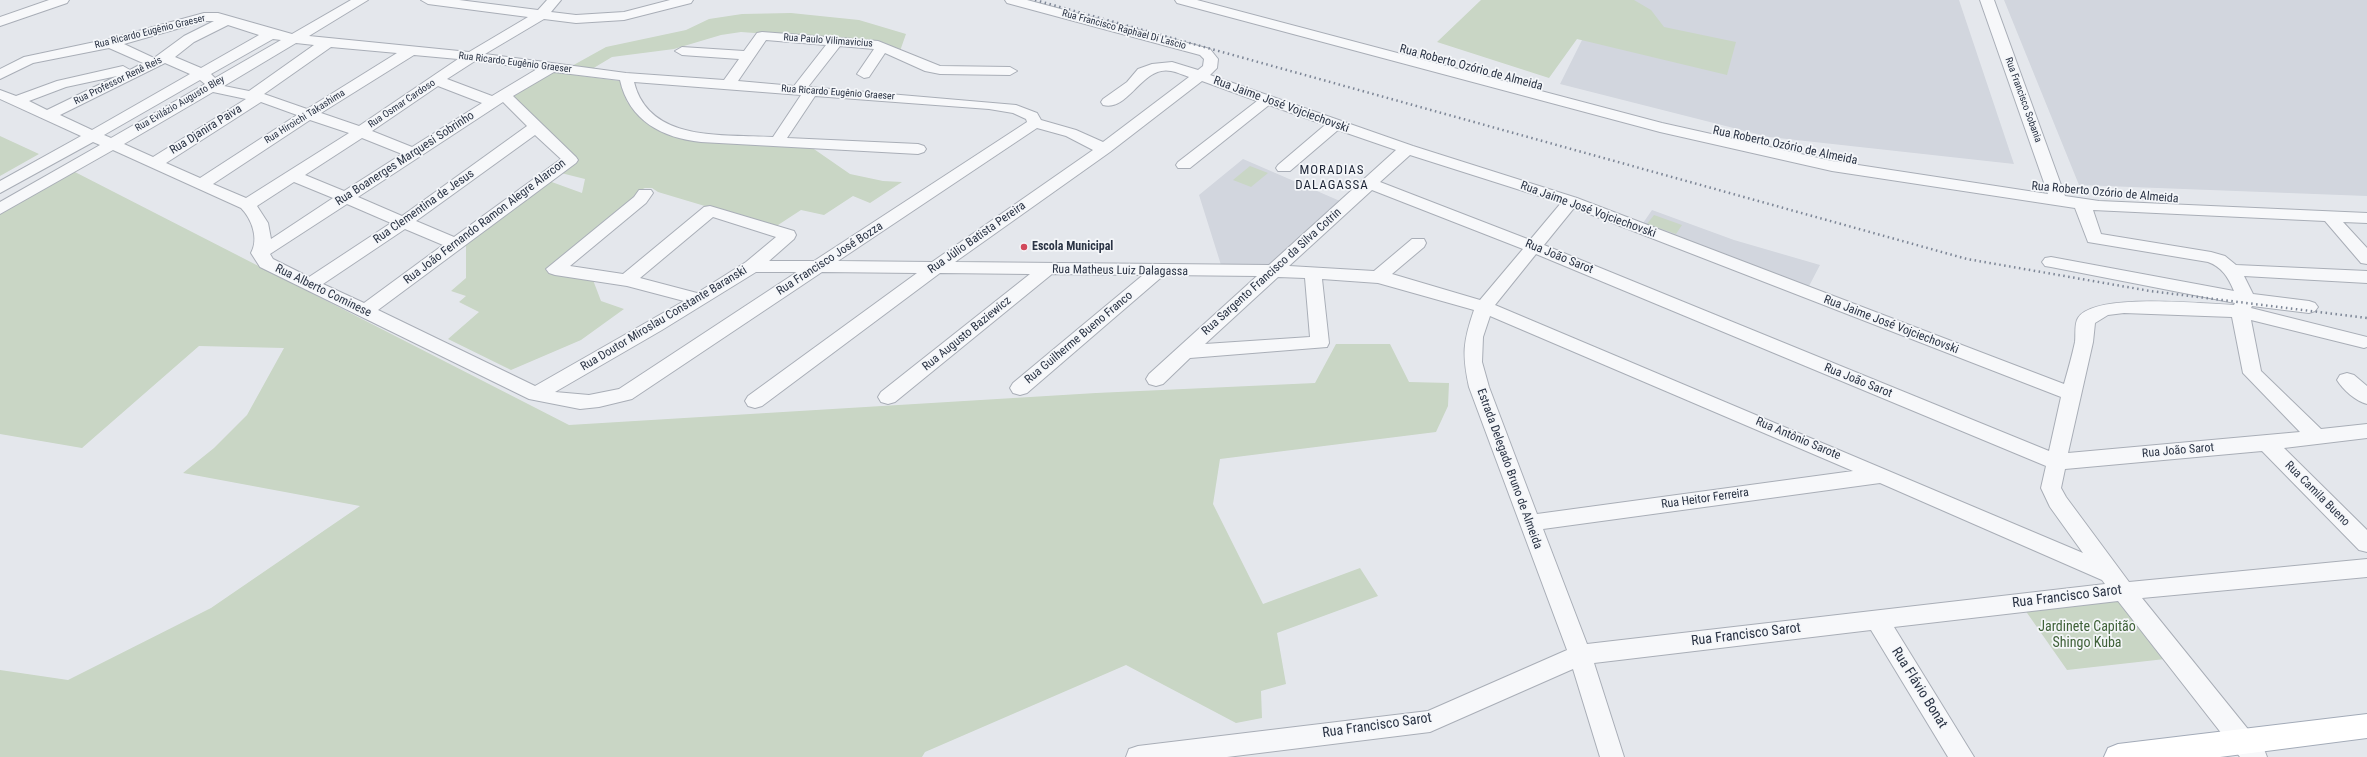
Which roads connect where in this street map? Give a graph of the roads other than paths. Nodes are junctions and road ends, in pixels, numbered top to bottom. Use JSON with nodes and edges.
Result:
{"nodes":[{"id":1,"x":62,"y":0,"type":"edge"},
{"id":2,"x":361,"y":0,"type":"edge"},
{"id":3,"x":428,"y":0,"type":"edge"},
{"id":4,"x":554,"y":0,"type":"edge"},
{"id":5,"x":634,"y":0,"type":"edge"},
{"id":6,"x":1012,"y":0,"type":"edge"},
{"id":7,"x":1070,"y":0,"type":"edge"},
{"id":8,"x":1182,"y":0,"type":"edge"},
{"id":9,"x":1217,"y":0,"type":"edge"},
{"id":10,"x":1986,"y":0,"type":"edge"},
{"id":11,"x":685,"y":1,"type":"edge"},
{"id":12,"x":1056,"y":12,"type":"junction"},
{"id":13,"x":541,"y":15,"type":"junction"},
{"id":14,"x":624,"y":16,"type":"junction"},
{"id":15,"x":227,"y":20,"type":"junction"},
{"id":16,"x":0,"y":22,"type":"edge"},
{"id":17,"x":271,"y":34,"type":"junction"},
{"id":18,"x":295,"y":39,"type":"junction"},
{"id":19,"x":837,"y":41,"type":"junction"},
{"id":20,"x":328,"y":42,"type":"junction"},
{"id":21,"x":111,"y":43,"type":"junction"},
{"id":22,"x":882,"y":46,"type":"junction"},
{"id":23,"x":412,"y":50,"type":"junction"},
{"id":24,"x":682,"y":51,"type":"dead end"},
{"id":25,"x":1395,"y":52,"type":"junction"},
{"id":26,"x":471,"y":56,"type":"junction"},
{"id":27,"x":749,"y":56,"type":"junction"},
{"id":28,"x":160,"y":60,"type":"junction"},
{"id":29,"x":551,"y":67,"type":"junction"},
{"id":30,"x":1010,"y":71,"type":"dead end"},
{"id":31,"x":201,"y":73,"type":"junction"},
{"id":32,"x":864,"y":74,"type":"dead end"},
{"id":33,"x":0,"y":75,"type":"edge"},
{"id":34,"x":1200,"y":76,"type":"junction"},
{"id":35,"x":626,"y":77,"type":"junction"},
{"id":36,"x":436,"y":80,"type":"junction"},
{"id":37,"x":728,"y":85,"type":"junction"},
{"id":38,"x":212,"y":86,"type":"junction"},
{"id":39,"x":804,"y":90,"type":"junction"},
{"id":40,"x":0,"y":94,"type":"edge"},
{"id":41,"x":255,"y":96,"type":"junction"},
{"id":42,"x":498,"y":99,"type":"junction"},
{"id":43,"x":1267,"y":100,"type":"junction"},
{"id":44,"x":16,"y":101,"type":"junction"},
{"id":45,"x":1108,"y":102,"type":"dead end"},
{"id":46,"x":309,"y":114,"type":"junction"},
{"id":47,"x":48,"y":116,"type":"junction"},
{"id":48,"x":1036,"y":123,"type":"junction"},
{"id":49,"x":1335,"y":124,"type":"junction"},
{"id":50,"x":536,"y":127,"type":"junction"},
{"id":51,"x":361,"y":132,"type":"junction"},
{"id":52,"x":92,"y":135,"type":"junction"},
{"id":53,"x":777,"y":142,"type":"junction"},
{"id":54,"x":110,"y":145,"type":"junction"},
{"id":55,"x":1104,"y":148,"type":"junction"},
{"id":56,"x":918,"y":149,"type":"dead end"},
{"id":57,"x":1407,"y":150,"type":"junction"},
{"id":58,"x":415,"y":154,"type":"junction"},
{"id":59,"x":153,"y":164,"type":"junction"},
{"id":60,"x":1184,"y":166,"type":"dead end"},
{"id":61,"x":1284,"y":168,"type":"dead end"},
{"id":62,"x":294,"y":176,"type":"junction"},
{"id":63,"x":1370,"y":184,"type":"junction"},
{"id":64,"x":200,"y":185,"type":"junction"},
{"id":65,"x":0,"y":188,"type":"edge"},
{"id":66,"x":645,"y":193,"type":"dead end"},
{"id":67,"x":2057,"y":195,"type":"junction"},
{"id":68,"x":344,"y":199,"type":"junction"},
{"id":69,"x":1571,"y":201,"type":"junction"},
{"id":70,"x":2082,"y":203,"type":"junction"},
{"id":71,"x":247,"y":204,"type":"junction"},
{"id":72,"x":2237,"y":208,"type":"junction"},
{"id":73,"x":0,"y":209,"type":"edge"},
{"id":74,"x":2367,"y":209,"type":"edge"},
{"id":75,"x":2330,"y":217,"type":"junction"},
{"id":76,"x":2367,"y":218,"type":"edge"},
{"id":77,"x":403,"y":223,"type":"junction"},
{"id":78,"x":1418,"y":243,"type":"dead end"},
{"id":79,"x":455,"y":244,"type":"junction"},
{"id":80,"x":1534,"y":247,"type":"junction"},
{"id":81,"x":260,"y":253,"type":"junction"},
{"id":82,"x":2367,"y":259,"type":"edge"},
{"id":83,"x":2051,"y":262,"type":"dead end"},
{"id":84,"x":752,"y":266,"type":"junction"},
{"id":85,"x":817,"y":268,"type":"junction"},
{"id":86,"x":934,"y":269,"type":"junction"},
{"id":87,"x":1046,"y":270,"type":"junction"},
{"id":88,"x":2234,"y":270,"type":"junction"},
{"id":89,"x":1158,"y":272,"type":"junction"},
{"id":90,"x":1272,"y":272,"type":"junction"},
{"id":91,"x":1313,"y":273,"type":"junction"},
{"id":92,"x":2367,"y":277,"type":"edge"},
{"id":93,"x":1378,"y":278,"type":"junction"},
{"id":94,"x":628,"y":280,"type":"junction"},
{"id":95,"x":311,"y":284,"type":"junction"},
{"id":96,"x":699,"y":299,"type":"junction"},
{"id":97,"x":2243,"y":305,"type":"junction"},
{"id":98,"x":1484,"y":307,"type":"junction"},
{"id":99,"x":2309,"y":307,"type":"dead end"},
{"id":100,"x":365,"y":311,"type":"junction"},
{"id":101,"x":2364,"y":342,"type":"dead end"},
{"id":102,"x":1186,"y":352,"type":"junction"},
{"id":103,"x":1156,"y":379,"type":"dead end"},
{"id":104,"x":2347,"y":380,"type":"dead end"},
{"id":105,"x":1020,"y":388,"type":"dead end"},
{"id":106,"x":536,"y":394,"type":"junction"},
{"id":107,"x":625,"y":394,"type":"joint"},
{"id":108,"x":2071,"y":394,"type":"junction"},
{"id":109,"x":888,"y":397,"type":"dead end"},
{"id":110,"x":2367,"y":397,"type":"edge"},
{"id":111,"x":755,"y":401,"type":"dead end"},
{"id":112,"x":2367,"y":431,"type":"edge"},
{"id":113,"x":2317,"y":437,"type":"junction"},
{"id":114,"x":2267,"y":443,"type":"junction"},
{"id":115,"x":2056,"y":462,"type":"junction"},
{"id":116,"x":1882,"y":475,"type":"junction"},
{"id":117,"x":1529,"y":523,"type":"junction"},
{"id":118,"x":2367,"y":544,"type":"edge"},
{"id":119,"x":2367,"y":568,"type":"edge"},
{"id":120,"x":2117,"y":583,"type":"junction"},
{"id":121,"x":1877,"y":620,"type":"junction"},
{"id":122,"x":1580,"y":655,"type":"junction"},
{"id":123,"x":2367,"y":726,"type":"edge"},
{"id":124,"x":2249,"y":750,"type":"edge"},
{"id":125,"x":1233,"y":751,"type":"edge"},
{"id":126,"x":1138,"y":757,"type":"edge"},
{"id":127,"x":1612,"y":757,"type":"edge"},
{"id":128,"x":1962,"y":757,"type":"edge"},
{"id":129,"x":2118,"y":757,"type":"edge"}],
"edges":[{"from":1,"to":16,"type":"street"},
{"from":2,"to":18,"type":"street","name":"Rua Evilázio Augusto Bley"},
{"from":3,"to":13,"type":"street"},
{"from":4,"to":13,"type":"street","name":"Rua Osmar Cardoso"},
{"from":5,"to":14,"type":"street"},
{"from":6,"to":12,"type":"street","name":"Rua Francisco Raphael Di Lascio"},
{"from":7,"to":12,"type":"street"},
{"from":8,"to":25,"type":"street"},
{"from":9,"to":25,"type":"street","name":"Rua Roberto Ozório de Almeida"},
{"from":10,"to":67,"type":"street","name":"Rua Francisco Sobania"},
{"from":11,"to":14,"type":"street"},
{"from":12,"to":34,"type":"street","name":"Rua Francisco Raphael Di Lascio"},
{"from":13,"to":14,"type":"street"},
{"from":13,"to":26,"type":"street","name":"Rua Osmar Cardoso"},
{"from":15,"to":17,"type":"street","name":"Rua Ricardo Eugênio Graeser"},
{"from":15,"to":21,"type":"street","name":"Rua Ricardo Eugênio Graeser"},
{"from":15,"to":28,"type":"street","name":"Rua Professor Renê Reis"},
{"from":17,"to":18,"type":"street","name":"Rua Ricardo Eugênio Graeser"},
{"from":17,"to":31,"type":"street","name":"Rua Evilázio Augusto Bley"},
{"from":18,"to":20,"type":"street","name":"Rua Ricardo Eugênio Graeser"},
{"from":18,"to":38,"type":"street","name":"Rua Evilázio Augusto Bley"},
{"from":19,"to":22,"type":"street","name":"Rua Paulo Vilimavicius"},
{"from":19,"to":27,"type":"street","name":"Rua Paulo Vilimavicius"},
{"from":19,"to":39,"type":"street"},
{"from":20,"to":23,"type":"street","name":"Rua Ricardo Eugênio Graeser"},
{"from":20,"to":41,"type":"street","name":"Rua Djanira Paiva"},
{"from":21,"to":28,"type":"street"},
{"from":21,"to":33,"type":"street","name":"Rua Ricardo Eugênio Graeser"},
{"from":22,"to":30,"type":"street","name":"Rua Paulo Vilimavicius"},
{"from":22,"to":32,"type":"street"},
{"from":23,"to":26,"type":"street","name":"Rua Ricardo Eugênio Graeser"},
{"from":23,"to":46,"type":"street","name":"Rua Hiroichi Takashima"},
{"from":24,"to":27,"type":"street"},
{"from":25,"to":67,"type":"street"},
{"from":26,"to":29,"type":"street","name":"Rua Ricardo Eugênio Graeser"},
{"from":26,"to":36,"type":"street","name":"Rua Osmar Cardoso"},
{"from":27,"to":37,"type":"street"},
{"from":28,"to":31,"type":"street"},
{"from":28,"to":44,"type":"street"},
{"from":28,"to":47,"type":"street","name":"Rua Professor Renê Reis"},
{"from":29,"to":35,"type":"street","name":"Rua Ricardo Eugênio Graeser"},
{"from":29,"to":42,"type":"street","name":"Rua Boanerges Marquesi Sobrinho"},
{"from":31,"to":38,"type":"street"},
{"from":31,"to":52,"type":"street","name":"Rua Evilázio Augusto Bley"},
{"from":34,"to":43,"type":"street","name":"Rua Jaime José Vojciechovski"},
{"from":34,"to":45,"type":"street","name":"Rua Jaime José Vojciechovski"},
{"from":34,"to":55,"type":"street","name":"Rua Júlio Batista Pereira"},
{"from":35,"to":37,"type":"street","name":"Rua Ricardo Eugênio Graeser"},
{"from":35,"to":53,"type":"street"},
{"from":36,"to":42,"type":"street","name":"Rua João Fernando Ramon Alegre Alarcon"},
{"from":36,"to":51,"type":"street","name":"Rua Osmar Cardoso"},
{"from":37,"to":39,"type":"street","name":"Rua Ricardo Eugênio Graeser"},
{"from":38,"to":41,"type":"street"},
{"from":38,"to":54,"type":"street","name":"Rua Evilázio Augusto Bley"},
{"from":39,"to":48,"type":"street","name":"Rua Ricardo Eugênio Graeser"},
{"from":39,"to":53,"type":"street"},
{"from":40,"to":44,"type":"street"},
{"from":41,"to":46,"type":"street"},
{"from":41,"to":59,"type":"street","name":"Rua Djanira Paiva"},
{"from":42,"to":50,"type":"street","name":"Rua João Fernando Ramon Alegre Alarcon"},
{"from":42,"to":58,"type":"street","name":"Rua Boanerges Marquesi Sobrinho"},
{"from":43,"to":49,"type":"street","name":"Rua Jaime José Vojciechovski"},
{"from":43,"to":60,"type":"street"},
{"from":44,"to":47,"type":"street"},
{"from":46,"to":51,"type":"street"},
{"from":46,"to":64,"type":"street","name":"Rua Hiroichi Takashima"},
{"from":47,"to":52,"type":"street"},
{"from":48,"to":55,"type":"street"},
{"from":48,"to":85,"type":"street","name":"Rua Francisco José Bozza"},
{"from":49,"to":57,"type":"street","name":"Rua Jaime José Vojciechovski"},
{"from":49,"to":61,"type":"street"},
{"from":50,"to":77,"type":"street","name":"Rua Clementina de Jesus"},
{"from":50,"to":79,"type":"street","name":"Rua João Fernando Ramon Alegre Alarcon"},
{"from":51,"to":58,"type":"street"},
{"from":51,"to":62,"type":"street","name":"Rua Osmar Cardoso"},
{"from":52,"to":54,"type":"street"},
{"from":52,"to":65,"type":"street","name":"Rua Evilázio Augusto Bley"},
{"from":53,"to":56,"type":"street"},
{"from":54,"to":59,"type":"street"},
{"from":54,"to":73,"type":"street","name":"Rua Evilázio Augusto Bley"},
{"from":55,"to":86,"type":"street","name":"Rua Júlio Batista Pereira"},
{"from":57,"to":63,"type":"street","name":"Rua Sargento Francisco da Silva Cotrin"},
{"from":57,"to":69,"type":"street","name":"Rua Jaime José Vojciechovski"},
{"from":58,"to":68,"type":"street","name":"Rua Boanerges Marquesi Sobrinho"},
{"from":59,"to":64,"type":"street"},
{"from":62,"to":68,"type":"street"},
{"from":62,"to":71,"type":"street","name":"Rua Osmar Cardoso"},
{"from":63,"to":80,"type":"street","name":"Rua João Sarot"},
{"from":63,"to":90,"type":"street","name":"Rua Sargento Francisco da Silva Cotrin"},
{"from":64,"to":71,"type":"street"},
{"from":66,"to":94,"type":"street"},
{"from":67,"to":70,"type":"street"},
{"from":67,"to":72,"type":"street","name":"Rua Roberto Ozório de Almeida"},
{"from":68,"to":77,"type":"street"},
{"from":68,"to":81,"type":"street","name":"Rua Boanerges Marquesi Sobrinho"},
{"from":69,"to":80,"type":"street","name":"Estrada Delegado Bruno de Almeida"},
{"from":69,"to":108,"type":"street","name":"Rua Jaime José Vojciechovski"},
{"from":70,"to":72,"type":"street"},
{"from":70,"to":88,"type":"street"},
{"from":71,"to":81,"type":"street"},
{"from":72,"to":74,"type":"street","name":"Rua Roberto Ozório de Almeida"},
{"from":72,"to":75,"type":"street"},
{"from":75,"to":76,"type":"street"},
{"from":75,"to":82,"type":"street"},
{"from":77,"to":79,"type":"street"},
{"from":77,"to":95,"type":"street","name":"Rua Clementina de Jesus"},
{"from":78,"to":93,"type":"street"},
{"from":79,"to":100,"type":"street","name":"Rua João Fernando Ramon Alegre Alarcon"},
{"from":80,"to":98,"type":"street","name":"Estrada Delegado Bruno de Almeida"},
{"from":80,"to":115,"type":"street","name":"Rua João Sarot"},
{"from":81,"to":95,"type":"street","name":"Rua Alberto Cominese"},
{"from":83,"to":97,"type":"street"},
{"from":84,"to":85,"type":"street","name":"Rua Matheus Luiz Dalagassa"},
{"from":84,"to":94,"type":"street","name":"Rua Doutor Miroslau Constante Baranski"},
{"from":84,"to":96,"type":"street","name":"Rua Doutor Miroslau Constante Baranski"},
{"from":85,"to":86,"type":"street","name":"Rua Matheus Luiz Dalagassa"},
{"from":85,"to":107,"type":"street","name":"Rua Francisco José Bozza"},
{"from":86,"to":87,"type":"street","name":"Rua Matheus Luiz Dalagassa"},
{"from":86,"to":111,"type":"street","name":"Rua Júlio Batista Pereira"},
{"from":87,"to":89,"type":"street","name":"Rua Matheus Luiz Dalagassa"},
{"from":87,"to":109,"type":"street","name":"Rua Augusto Baziewicz"},
{"from":88,"to":92,"type":"street"},
{"from":88,"to":97,"type":"street"},
{"from":89,"to":90,"type":"street","name":"Rua Matheus Luiz Dalagassa"},
{"from":89,"to":105,"type":"street","name":"Rua Guilherme Bueno Franco"},
{"from":90,"to":91,"type":"street","name":"Rua Matheus Luiz Dalagassa"},
{"from":90,"to":102,"type":"street","name":"Rua Sargento Francisco da Silva Cotrin"},
{"from":91,"to":93,"type":"street","name":"Rua Matheus Luiz Dalagassa"},
{"from":91,"to":102,"type":"street"},
{"from":93,"to":98,"type":"street","name":"Rua Matheus Luiz Dalagassa"},
{"from":94,"to":96,"type":"street"},
{"from":95,"to":100,"type":"street","name":"Rua Alberto Cominese"},
{"from":96,"to":106,"type":"street","name":"Rua Doutor Miroslau Constante Baranski"},
{"from":97,"to":99,"type":"street"},
{"from":97,"to":101,"type":"street"},
{"from":97,"to":108,"type":"street"},
{"from":97,"to":113,"type":"street"},
{"from":98,"to":116,"type":"street","name":"Rua Antônio Sarote"},
{"from":98,"to":117,"type":"street","name":"Estrada Delegado Bruno de Almeida"},
{"from":100,"to":106,"type":"street","name":"Rua Alberto Cominese"},
{"from":102,"to":103,"type":"street","name":"Rua Sargento Francisco da Silva Cotrin"},
{"from":104,"to":110,"type":"street"},
{"from":106,"to":107,"type":"street","name":"Rua Alberto Cominese"},
{"from":108,"to":115,"type":"street"},
{"from":112,"to":113,"type":"street","name":"Rua João Sarot"},
{"from":113,"to":114,"type":"street","name":"Rua João Sarot"},
{"from":114,"to":115,"type":"street","name":"Rua João Sarot"},
{"from":114,"to":118,"type":"street","name":"Rua Camila Bueno"},
{"from":115,"to":120,"type":"street"},
{"from":116,"to":117,"type":"street","name":"Rua Heitor Ferreira"},
{"from":116,"to":120,"type":"street","name":"Rua Antônio Sarote"},
{"from":117,"to":122,"type":"street","name":"Estrada Delegado Bruno de Almeida"},
{"from":119,"to":120,"type":"street","name":"Rua Francisco Sarot"},
{"from":120,"to":121,"type":"street","name":"Rua Francisco Sarot"},
{"from":120,"to":124,"type":"street"},
{"from":121,"to":122,"type":"street","name":"Rua Francisco Sarot"},
{"from":121,"to":128,"type":"street","name":"Rua Flávio Bonat"},
{"from":122,"to":125,"type":"street","name":"Rua Francisco Sarot"},
{"from":122,"to":127,"type":"street","name":"Estrada Delegado Bruno de Almeida"},
{"from":123,"to":124,"type":"main road"},
{"from":124,"to":129,"type":"main road"},
{"from":125,"to":126,"type":"street","name":"Rua Francisco Sarot"}]}
